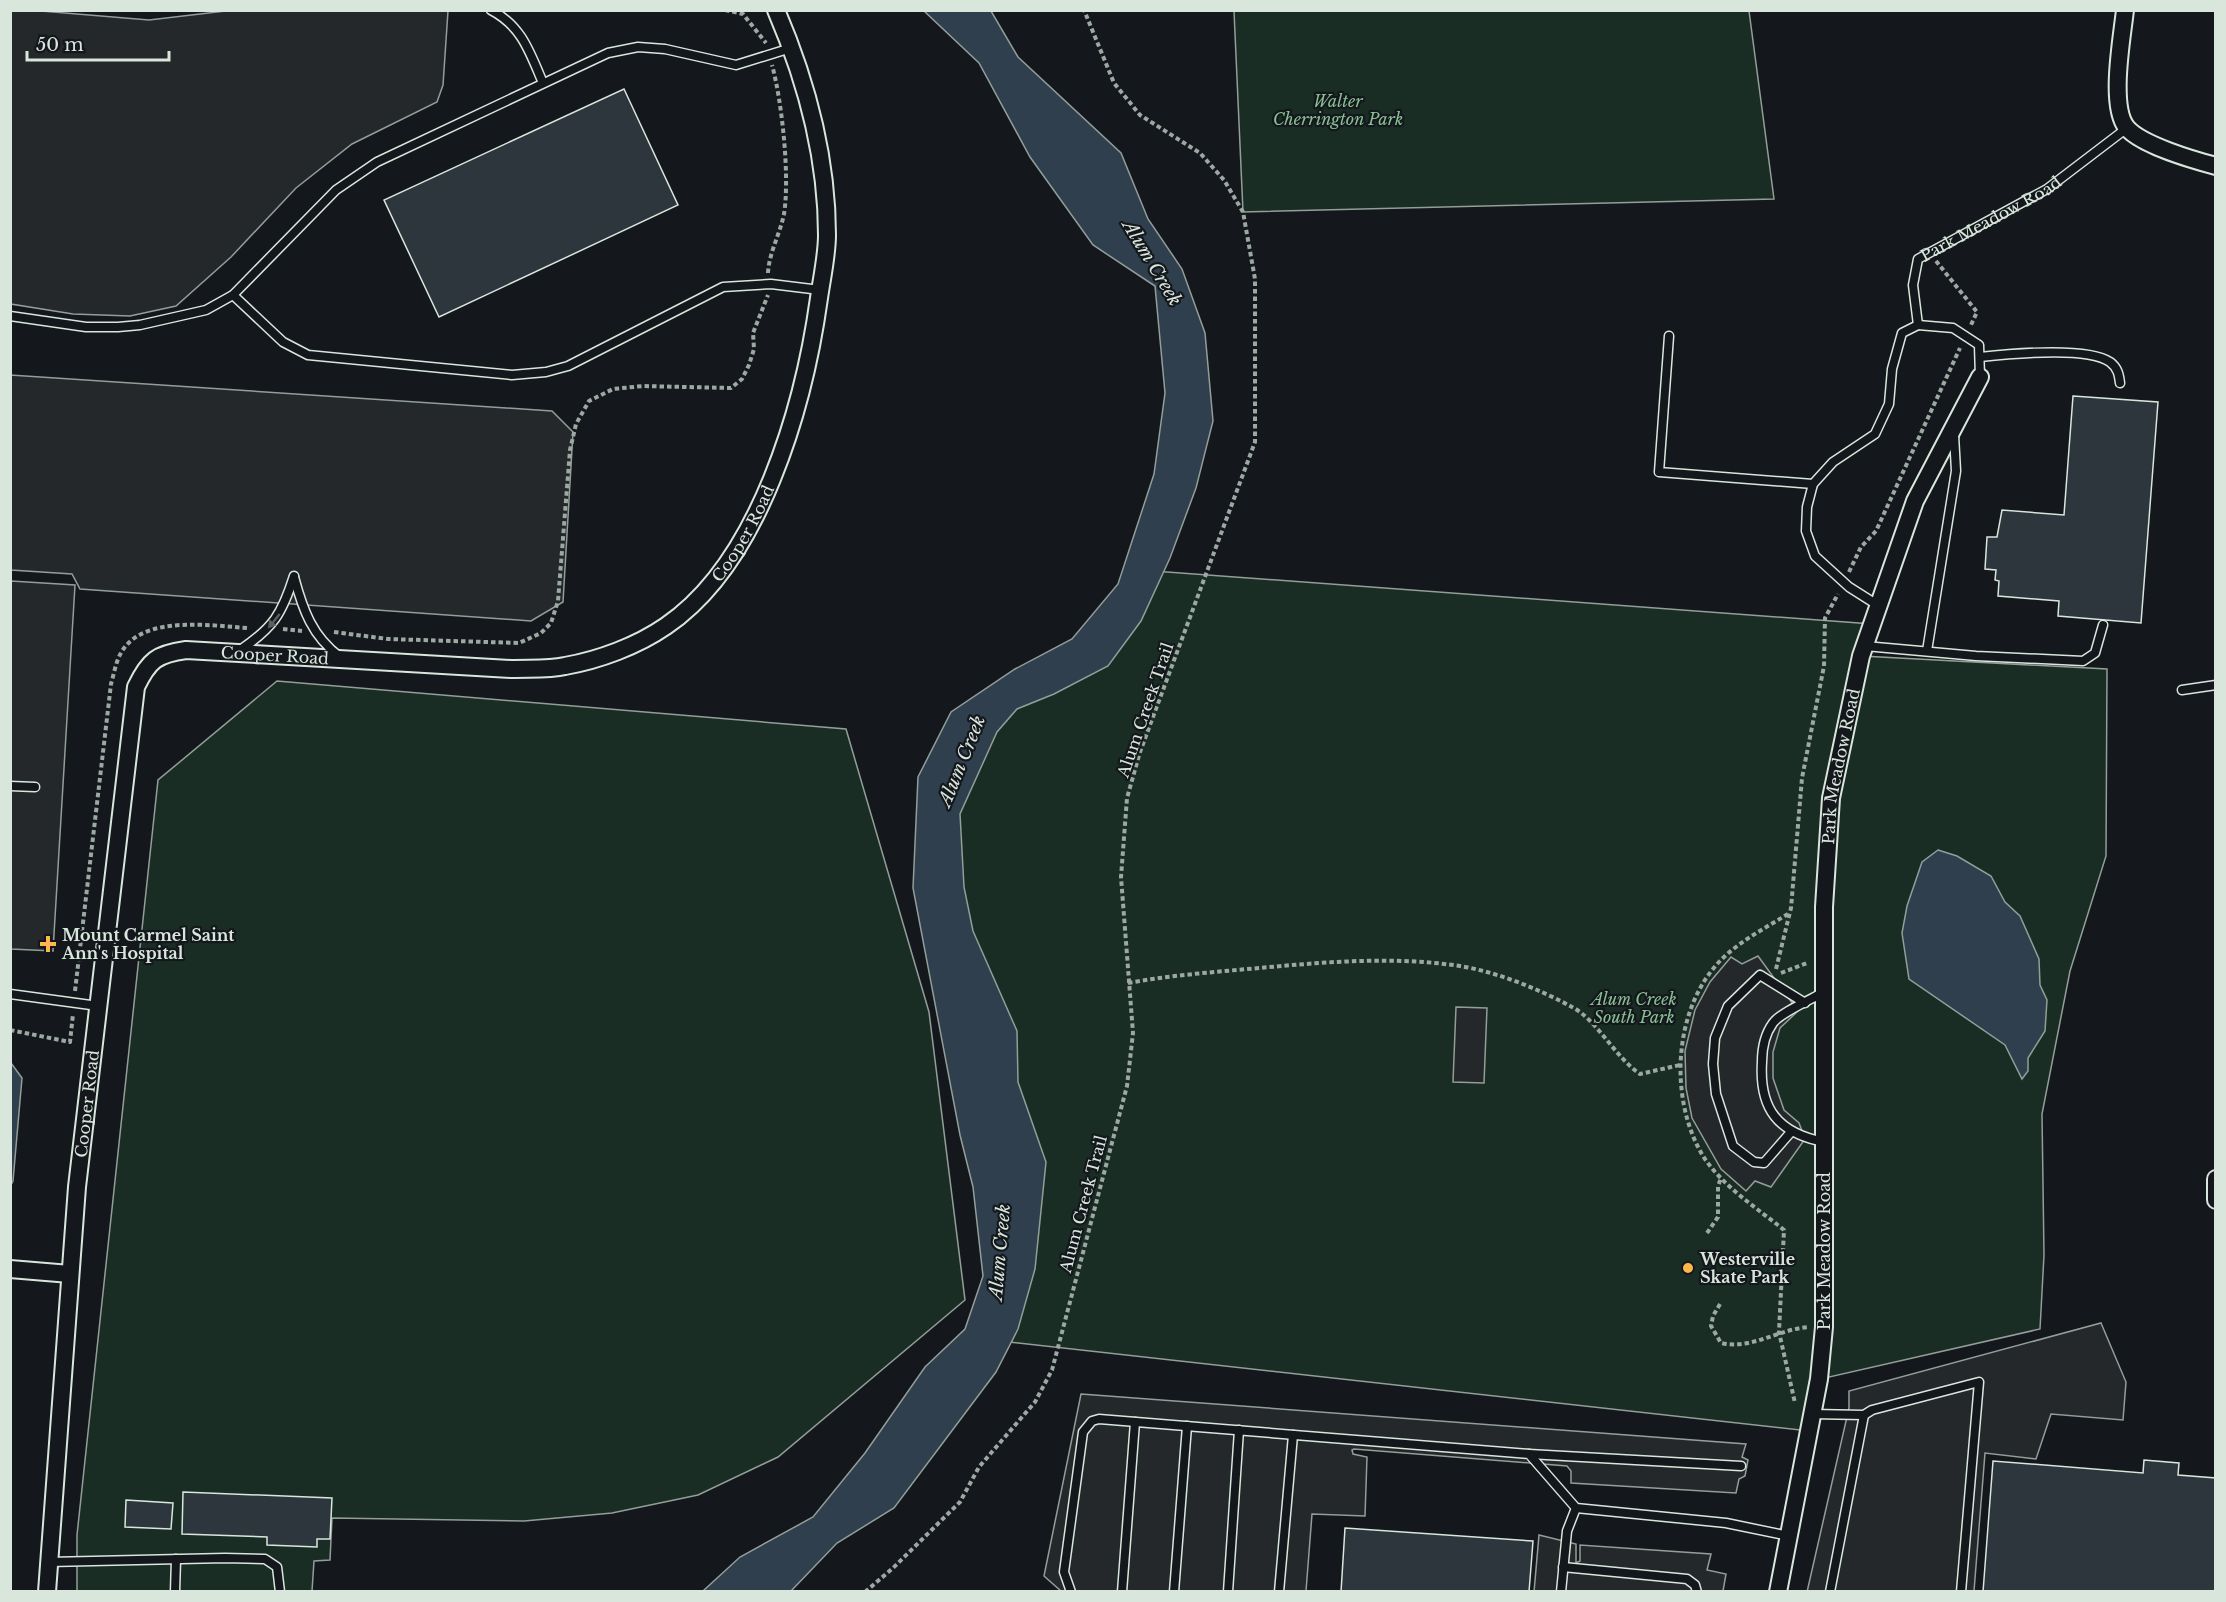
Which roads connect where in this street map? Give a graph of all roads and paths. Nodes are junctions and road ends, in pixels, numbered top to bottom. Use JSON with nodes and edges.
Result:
{"nodes":[{"id":1,"x":491,"y":10,"type":"edge"},
{"id":2,"x":724,"y":10,"type":"edge"},
{"id":3,"x":776,"y":10,"type":"edge"},
{"id":4,"x":1084,"y":10,"type":"edge"},
{"id":5,"x":2124,"y":10,"type":"edge"},
{"id":6,"x":792,"y":48,"type":"junction"},
{"id":7,"x":770,"y":55,"type":"junction"},
{"id":8,"x":543,"y":83,"type":"junction"},
{"id":9,"x":2127,"y":128,"type":"junction"},
{"id":10,"x":2216,"y":166,"type":"edge"},
{"id":11,"x":768,"y":284,"type":"junction"},
{"id":12,"x":820,"y":290,"type":"junction"},
{"id":13,"x":233,"y":295,"type":"junction"},
{"id":14,"x":10,"y":316,"type":"edge"},
{"id":15,"x":1918,"y":325,"type":"junction"},
{"id":16,"x":1669,"y":336,"type":"dead end"},
{"id":17,"x":1980,"y":357,"type":"junction"},
{"id":18,"x":1980,"y":377,"type":"joint"},
{"id":19,"x":2120,"y":383,"type":"dead end"},
{"id":20,"x":1953,"y":429,"type":"junction"},
{"id":21,"x":1813,"y":484,"type":"junction"},
{"id":22,"x":1879,"y":606,"type":"junction"},
{"id":23,"x":2103,"y":625,"type":"dead end"},
{"id":24,"x":268,"y":629,"type":"junction"},
{"id":25,"x":315,"y":631,"type":"junction"},
{"id":26,"x":1865,"y":646,"type":"junction"},
{"id":27,"x":1927,"y":651,"type":"junction"},
{"id":28,"x":237,"y":653,"type":"junction"},
{"id":29,"x":343,"y":659,"type":"junction"},
{"id":30,"x":2216,"y":685,"type":"edge"},
{"id":31,"x":2182,"y":690,"type":"dead end"},
{"id":32,"x":10,"y":786,"type":"edge"},
{"id":33,"x":35,"y":787,"type":"dead end"},
{"id":34,"x":1824,"y":959,"type":"junction"},
{"id":35,"x":1128,"y":983,"type":"junction"},
{"id":36,"x":1776,"y":986,"type":"junction"},
{"id":37,"x":1824,"y":992,"type":"junction"},
{"id":38,"x":10,"y":994,"type":"edge"},
{"id":39,"x":74,"y":1002,"type":"junction"},
{"id":40,"x":1805,"y":1003,"type":"junction"},
{"id":41,"x":98,"y":1006,"type":"junction"},
{"id":42,"x":10,"y":1030,"type":"edge"},
{"id":43,"x":1680,"y":1065,"type":"dead end"},
{"id":44,"x":1791,"y":1132,"type":"junction"},
{"id":45,"x":1824,"y":1142,"type":"junction"},
{"id":46,"x":1722,"y":1178,"type":"dead end"},
{"id":47,"x":2216,"y":1179,"type":"edge"},
{"id":48,"x":2216,"y":1200,"type":"edge"},
{"id":49,"x":1784,"y":1230,"type":"dead end"},
{"id":50,"x":1707,"y":1233,"type":"dead end"},
{"id":51,"x":10,"y":1269,"type":"edge"},
{"id":52,"x":70,"y":1274,"type":"junction"},
{"id":53,"x":1720,"y":1304,"type":"dead end"},
{"id":54,"x":1824,"y":1327,"type":"junction"},
{"id":55,"x":1779,"y":1332,"type":"junction"},
{"id":56,"x":1804,"y":1412,"type":"junction"},
{"id":57,"x":1864,"y":1415,"type":"junction"},
{"id":58,"x":1136,"y":1422,"type":"junction"},
{"id":59,"x":1187,"y":1426,"type":"junction"},
{"id":60,"x":1239,"y":1430,"type":"junction"},
{"id":61,"x":1293,"y":1435,"type":"junction"},
{"id":62,"x":1529,"y":1454,"type":"junction"},
{"id":63,"x":1741,"y":1466,"type":"dead end"},
{"id":64,"x":1576,"y":1508,"type":"junction"},
{"id":65,"x":1789,"y":1536,"type":"junction"},
{"id":66,"x":176,"y":1559,"type":"junction"},
{"id":67,"x":48,"y":1562,"type":"junction"},
{"id":68,"x":1563,"y":1567,"type":"junction"},
{"id":69,"x":46,"y":1592,"type":"edge"},
{"id":70,"x":175,"y":1592,"type":"edge"},
{"id":71,"x":280,"y":1592,"type":"edge"},
{"id":72,"x":865,"y":1592,"type":"edge"},
{"id":73,"x":1071,"y":1592,"type":"edge"},
{"id":74,"x":1122,"y":1592,"type":"edge"},
{"id":75,"x":1174,"y":1592,"type":"edge"},
{"id":76,"x":1228,"y":1592,"type":"edge"},
{"id":77,"x":1279,"y":1592,"type":"edge"},
{"id":78,"x":1561,"y":1592,"type":"edge"},
{"id":79,"x":1697,"y":1592,"type":"edge"},
{"id":80,"x":1778,"y":1592,"type":"edge"},
{"id":81,"x":1830,"y":1592,"type":"edge"},
{"id":82,"x":1961,"y":1592,"type":"edge"}],
"edges":[{"from":1,"to":8,"type":"lane"},
{"from":2,"to":7,"type":"path"},
{"from":3,"to":6,"type":"street","name":"Cooper Road"},
{"from":4,"to":35,"type":"path","name":"Alum Creek Trail"},
{"from":5,"to":9,"type":"street"},
{"from":6,"to":7,"type":"lane"},
{"from":6,"to":12,"type":"street","name":"Cooper Road"},
{"from":7,"to":8,"type":"lane"},
{"from":7,"to":11,"type":"path"},
{"from":8,"to":13,"type":"lane"},
{"from":9,"to":10,"type":"street"},
{"from":9,"to":15,"type":"lane","name":"Park Meadow Road"},
{"from":11,"to":12,"type":"lane"},
{"from":11,"to":13,"type":"lane"},
{"from":11,"to":25,"type":"path"},
{"from":12,"to":29,"type":"street","name":"Cooper Road"},
{"from":13,"to":14,"type":"lane"},
{"from":15,"to":17,"type":"lane"},
{"from":15,"to":21,"type":"lane"},
{"from":16,"to":21,"type":"lane"},
{"from":17,"to":18,"type":"lane","name":"Park Meadow Road"},
{"from":17,"to":19,"type":"lane"},
{"from":18,"to":20,"type":"street","name":"Park Meadow Road"},
{"from":20,"to":22,"type":"street","name":"Park Meadow Road"},
{"from":20,"to":27,"type":"lane"},
{"from":21,"to":22,"type":"lane"},
{"from":22,"to":26,"type":"street","name":"Park Meadow Road"},
{"from":23,"to":27,"type":"lane"},
{"from":24,"to":25,"type":"path"},
{"from":25,"to":24,"type":"lane","one_way":true},
{"from":24,"to":28,"type":"lane"},
{"from":24,"to":39,"type":"path"},
{"from":25,"to":29,"type":"lane"},
{"from":26,"to":27,"type":"lane"},
{"from":26,"to":34,"type":"street","name":"Park Meadow Road"},
{"from":28,"to":29,"type":"street","name":"Cooper Road"},
{"from":28,"to":41,"type":"street","name":"Cooper Road"},
{"from":30,"to":31,"type":"lane"},
{"from":32,"to":33,"type":"lane"},
{"from":34,"to":36,"type":"path"},
{"from":34,"to":37,"type":"street","name":"Park Meadow Road"},
{"from":35,"to":43,"type":"path"},
{"from":35,"to":72,"type":"path","name":"Alum Creek Trail"},
{"from":36,"to":40,"type":"lane"},
{"from":36,"to":44,"type":"lane"},
{"from":37,"to":40,"type":"lane"},
{"from":37,"to":45,"type":"street","name":"Park Meadow Road"},
{"from":38,"to":39,"type":"lane"},
{"from":39,"to":41,"type":"lane"},
{"from":39,"to":42,"type":"path"},
{"from":40,"to":44,"type":"lane"},
{"from":41,"to":52,"type":"street","name":"Cooper Road"},
{"from":44,"to":45,"type":"lane"},
{"from":45,"to":54,"type":"street","name":"Park Meadow Road"},
{"from":46,"to":50,"type":"path"},
{"from":47,"to":48,"type":"street"},
{"from":49,"to":55,"type":"path"},
{"from":51,"to":52,"type":"street"},
{"from":52,"to":67,"type":"street","name":"Cooper Road"},
{"from":53,"to":55,"type":"path"},
{"from":54,"to":55,"type":"path"},
{"from":54,"to":56,"type":"street","name":"Park Meadow Road"},
{"from":55,"to":56,"type":"path"},
{"from":56,"to":57,"type":"lane"},
{"from":56,"to":65,"type":"street","name":"Park Meadow Road"},
{"from":57,"to":81,"type":"lane"},
{"from":57,"to":82,"type":"lane"},
{"from":58,"to":59,"type":"lane"},
{"from":58,"to":73,"type":"lane"},
{"from":58,"to":74,"type":"lane"},
{"from":59,"to":60,"type":"lane"},
{"from":59,"to":75,"type":"lane"},
{"from":60,"to":61,"type":"lane"},
{"from":60,"to":76,"type":"lane"},
{"from":61,"to":62,"type":"lane"},
{"from":61,"to":77,"type":"lane"},
{"from":62,"to":63,"type":"lane"},
{"from":62,"to":64,"type":"lane"},
{"from":64,"to":65,"type":"lane"},
{"from":64,"to":68,"type":"lane"},
{"from":65,"to":80,"type":"street","name":"Park Meadow Road"},
{"from":66,"to":67,"type":"lane"},
{"from":66,"to":70,"type":"lane"},
{"from":66,"to":71,"type":"lane"},
{"from":67,"to":69,"type":"street","name":"Cooper Road"},
{"from":68,"to":78,"type":"lane"},
{"from":68,"to":79,"type":"lane"}]}
